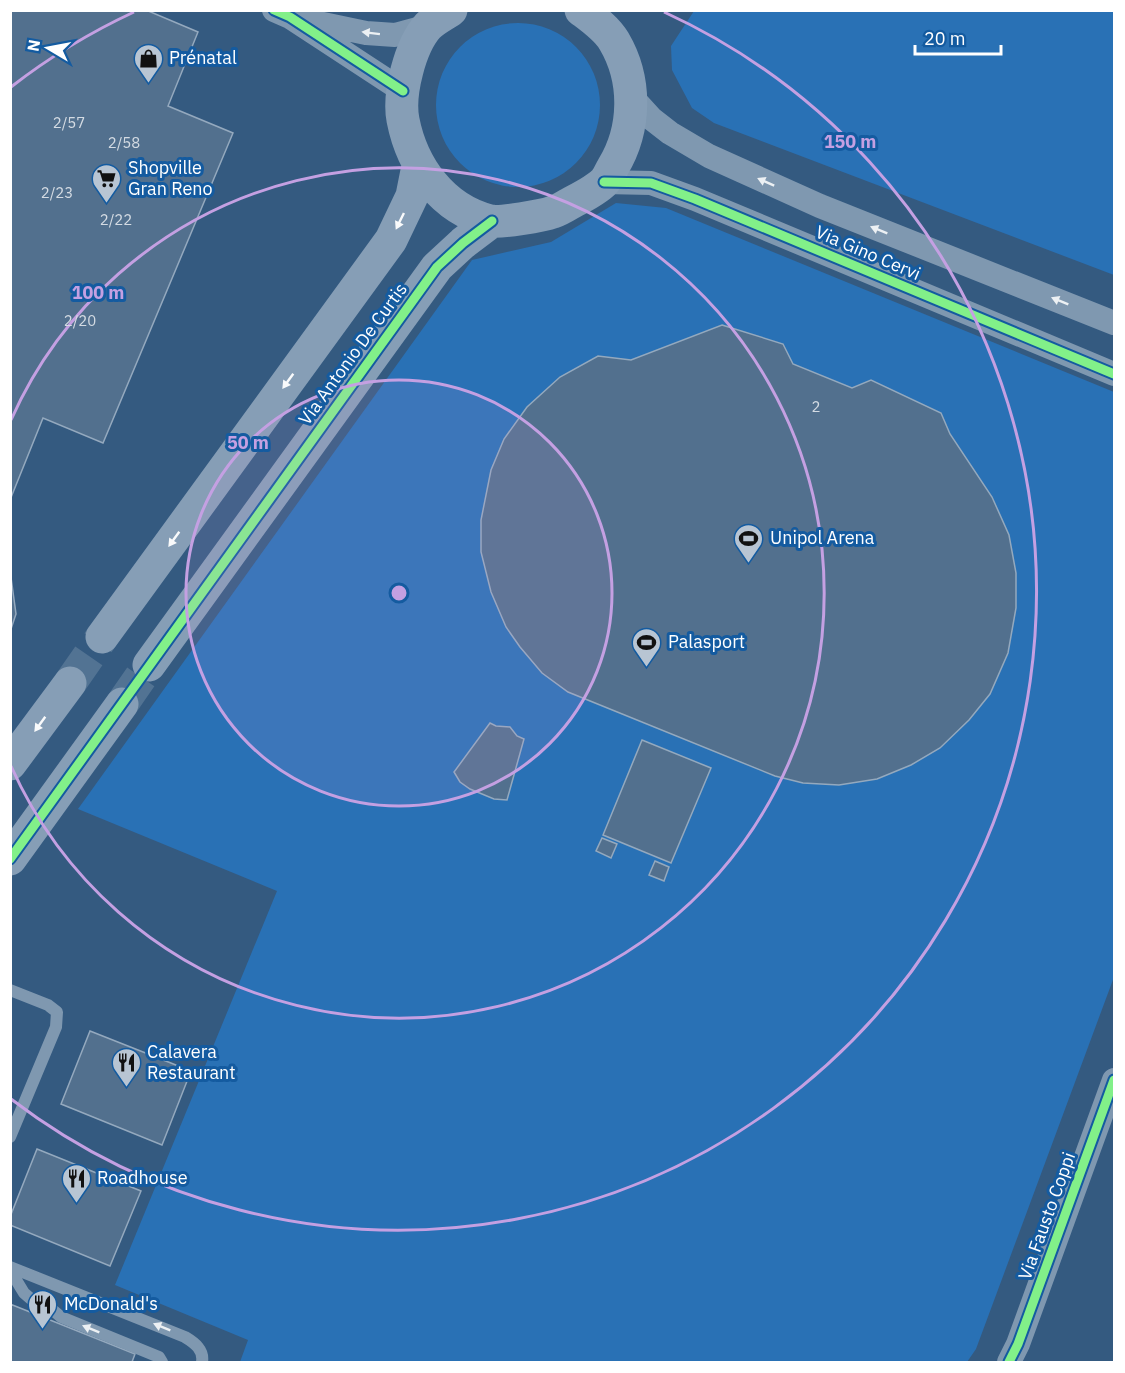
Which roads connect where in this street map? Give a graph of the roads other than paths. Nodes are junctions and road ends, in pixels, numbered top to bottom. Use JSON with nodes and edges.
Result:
{"nodes":[{"id":1,"x":282,"y":14,"type":"edge"},
{"id":2,"x":592,"y":14,"type":"edge"},
{"id":3,"x":440,"y":18,"type":"edge"},
{"id":4,"x":403,"y":91,"type":"junction"},
{"id":5,"x":632,"y":96,"type":"junction"},
{"id":6,"x":418,"y":166,"type":"junction"},
{"id":7,"x":604,"y":182,"type":"junction"},
{"id":8,"x":492,"y":221,"type":"junction"},
{"id":9,"x":1114,"y":323,"type":"edge"},
{"id":10,"x":1114,"y":374,"type":"edge"},
{"id":11,"x":102,"y":637,"type":"tunnel mouth"},
{"id":12,"x":149,"y":665,"type":"tunnel mouth"},
{"id":13,"x":70,"y":683,"type":"tunnel mouth"},
{"id":14,"x":122,"y":704,"type":"tunnel mouth"},
{"id":15,"x":10,"y":764,"type":"edge"},
{"id":16,"x":10,"y":859,"type":"edge"},
{"id":17,"x":10,"y":990,"type":"edge"},
{"id":18,"x":1114,"y":1080,"type":"edge"},
{"id":19,"x":10,"y":1137,"type":"edge"},
{"id":20,"x":10,"y":1269,"type":"edge"},
{"id":21,"x":162,"y":1362,"type":"edge"},
{"id":22,"x":202,"y":1362,"type":"edge"},
{"id":23,"x":1010,"y":1362,"type":"edge"}],
"edges":[{"from":3,"to":1,"type":"street","one_way":true},
{"from":1,"to":4,"type":"street"},
{"from":2,"to":5,"type":"street","name":"Via Antonio De Curtis"},
{"from":3,"to":4,"type":"street","name":"Via Antonio De Curtis"},
{"from":4,"to":6,"type":"street","name":"Via Antonio De Curtis"},
{"from":5,"to":7,"type":"street","name":"Via Antonio De Curtis"},
{"from":9,"to":5,"type":"street","name":"Via Gino Cervi","one_way":true},
{"from":6,"to":8,"type":"street","name":"Via Antonio De Curtis"},
{"from":6,"to":11,"type":"street","name":"Via Antonio De Curtis","one_way":true},
{"from":7,"to":8,"type":"street","name":"Via Antonio De Curtis"},
{"from":7,"to":10,"type":"street","name":"Via Gino Cervi"},
{"from":8,"to":12,"type":"street","name":"Via Antonio De Curtis"},
{"from":13,"to":15,"type":"street","one_way":true},
{"from":14,"to":16,"type":"street"},
{"from":17,"to":19,"type":"lane"},
{"from":18,"to":23,"type":"street","name":"Via Fausto Coppi"},
{"from":21,"to":20,"type":"lane","one_way":true},
{"from":22,"to":20,"type":"lane","one_way":true}]}
